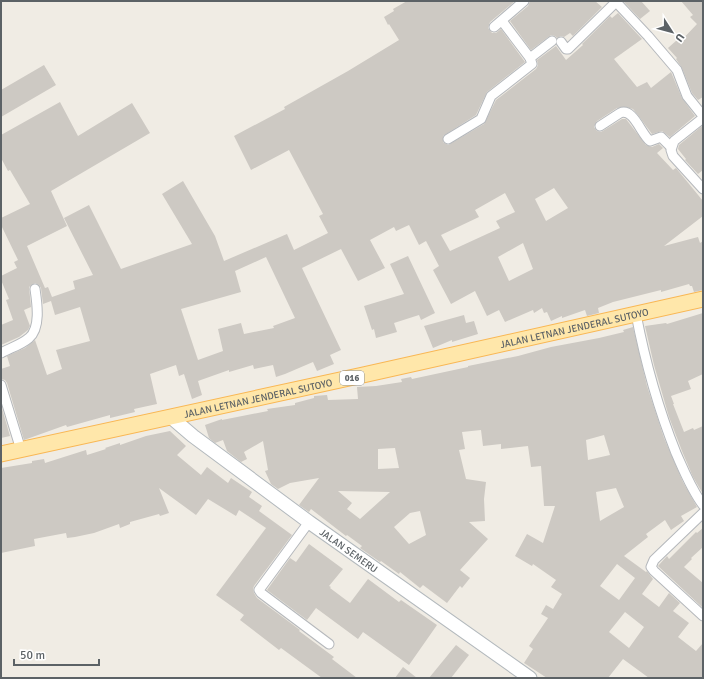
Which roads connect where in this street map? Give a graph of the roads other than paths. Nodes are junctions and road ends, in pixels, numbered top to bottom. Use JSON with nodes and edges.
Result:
{"nodes":[{"id":1,"x":524,"y":1,"type":"edge"},
{"id":2,"x":530,"y":58,"type":"junction"},
{"id":3,"x":703,"y":117,"type":"edge"},
{"id":4,"x":600,"y":126,"type":"dead end"},
{"id":5,"x":448,"y":139,"type":"dead end"},
{"id":6,"x":671,"y":147,"type":"junction"},
{"id":7,"x":703,"y":189,"type":"edge"},
{"id":8,"x":35,"y":289,"type":"dead end"},
{"id":9,"x":703,"y":299,"type":"edge"},
{"id":10,"x":636,"y":314,"type":"junction"},
{"id":11,"x":1,"y":353,"type":"edge"},
{"id":12,"x":1,"y":385,"type":"edge"},
{"id":13,"x":172,"y":418,"type":"junction"},
{"id":14,"x":21,"y":450,"type":"junction"},
{"id":15,"x":1,"y":454,"type":"edge"},
{"id":16,"x":703,"y":505,"type":"edge"},
{"id":17,"x":703,"y":513,"type":"edge"},
{"id":18,"x":309,"y":522,"type":"junction"},
{"id":19,"x":703,"y":616,"type":"edge"},
{"id":20,"x":330,"y":644,"type":"dead end"},
{"id":21,"x":530,"y":678,"type":"edge"}],
"edges":[{"from":1,"to":2,"type":"street"},
{"from":2,"to":3,"type":"street"},
{"from":2,"to":5,"type":"street"},
{"from":3,"to":6,"type":"street"},
{"from":4,"to":6,"type":"street"},
{"from":6,"to":7,"type":"street"},
{"from":8,"to":11,"type":"street"},
{"from":9,"to":10,"type":"main road","name":"JALAN LETNAN JENDERAL SUTOYO","number":"016"},
{"from":10,"to":13,"type":"main road","name":"JALAN LETNAN JENDERAL SUTOYO","number":"016"},
{"from":10,"to":16,"type":"street"},
{"from":12,"to":14,"type":"street"},
{"from":13,"to":14,"type":"main road","name":"JALAN LETNAN JENDERAL SUTOYO","number":"016"},
{"from":13,"to":18,"type":"street","name":"JALAN SEMERU"},
{"from":14,"to":15,"type":"main road","name":"JALAN LETNAN JENDERAL SUTOYO","number":"016"},
{"from":17,"to":19,"type":"street"},
{"from":18,"to":20,"type":"street"},
{"from":18,"to":21,"type":"street","name":"JALAN SEMERU"}]}
